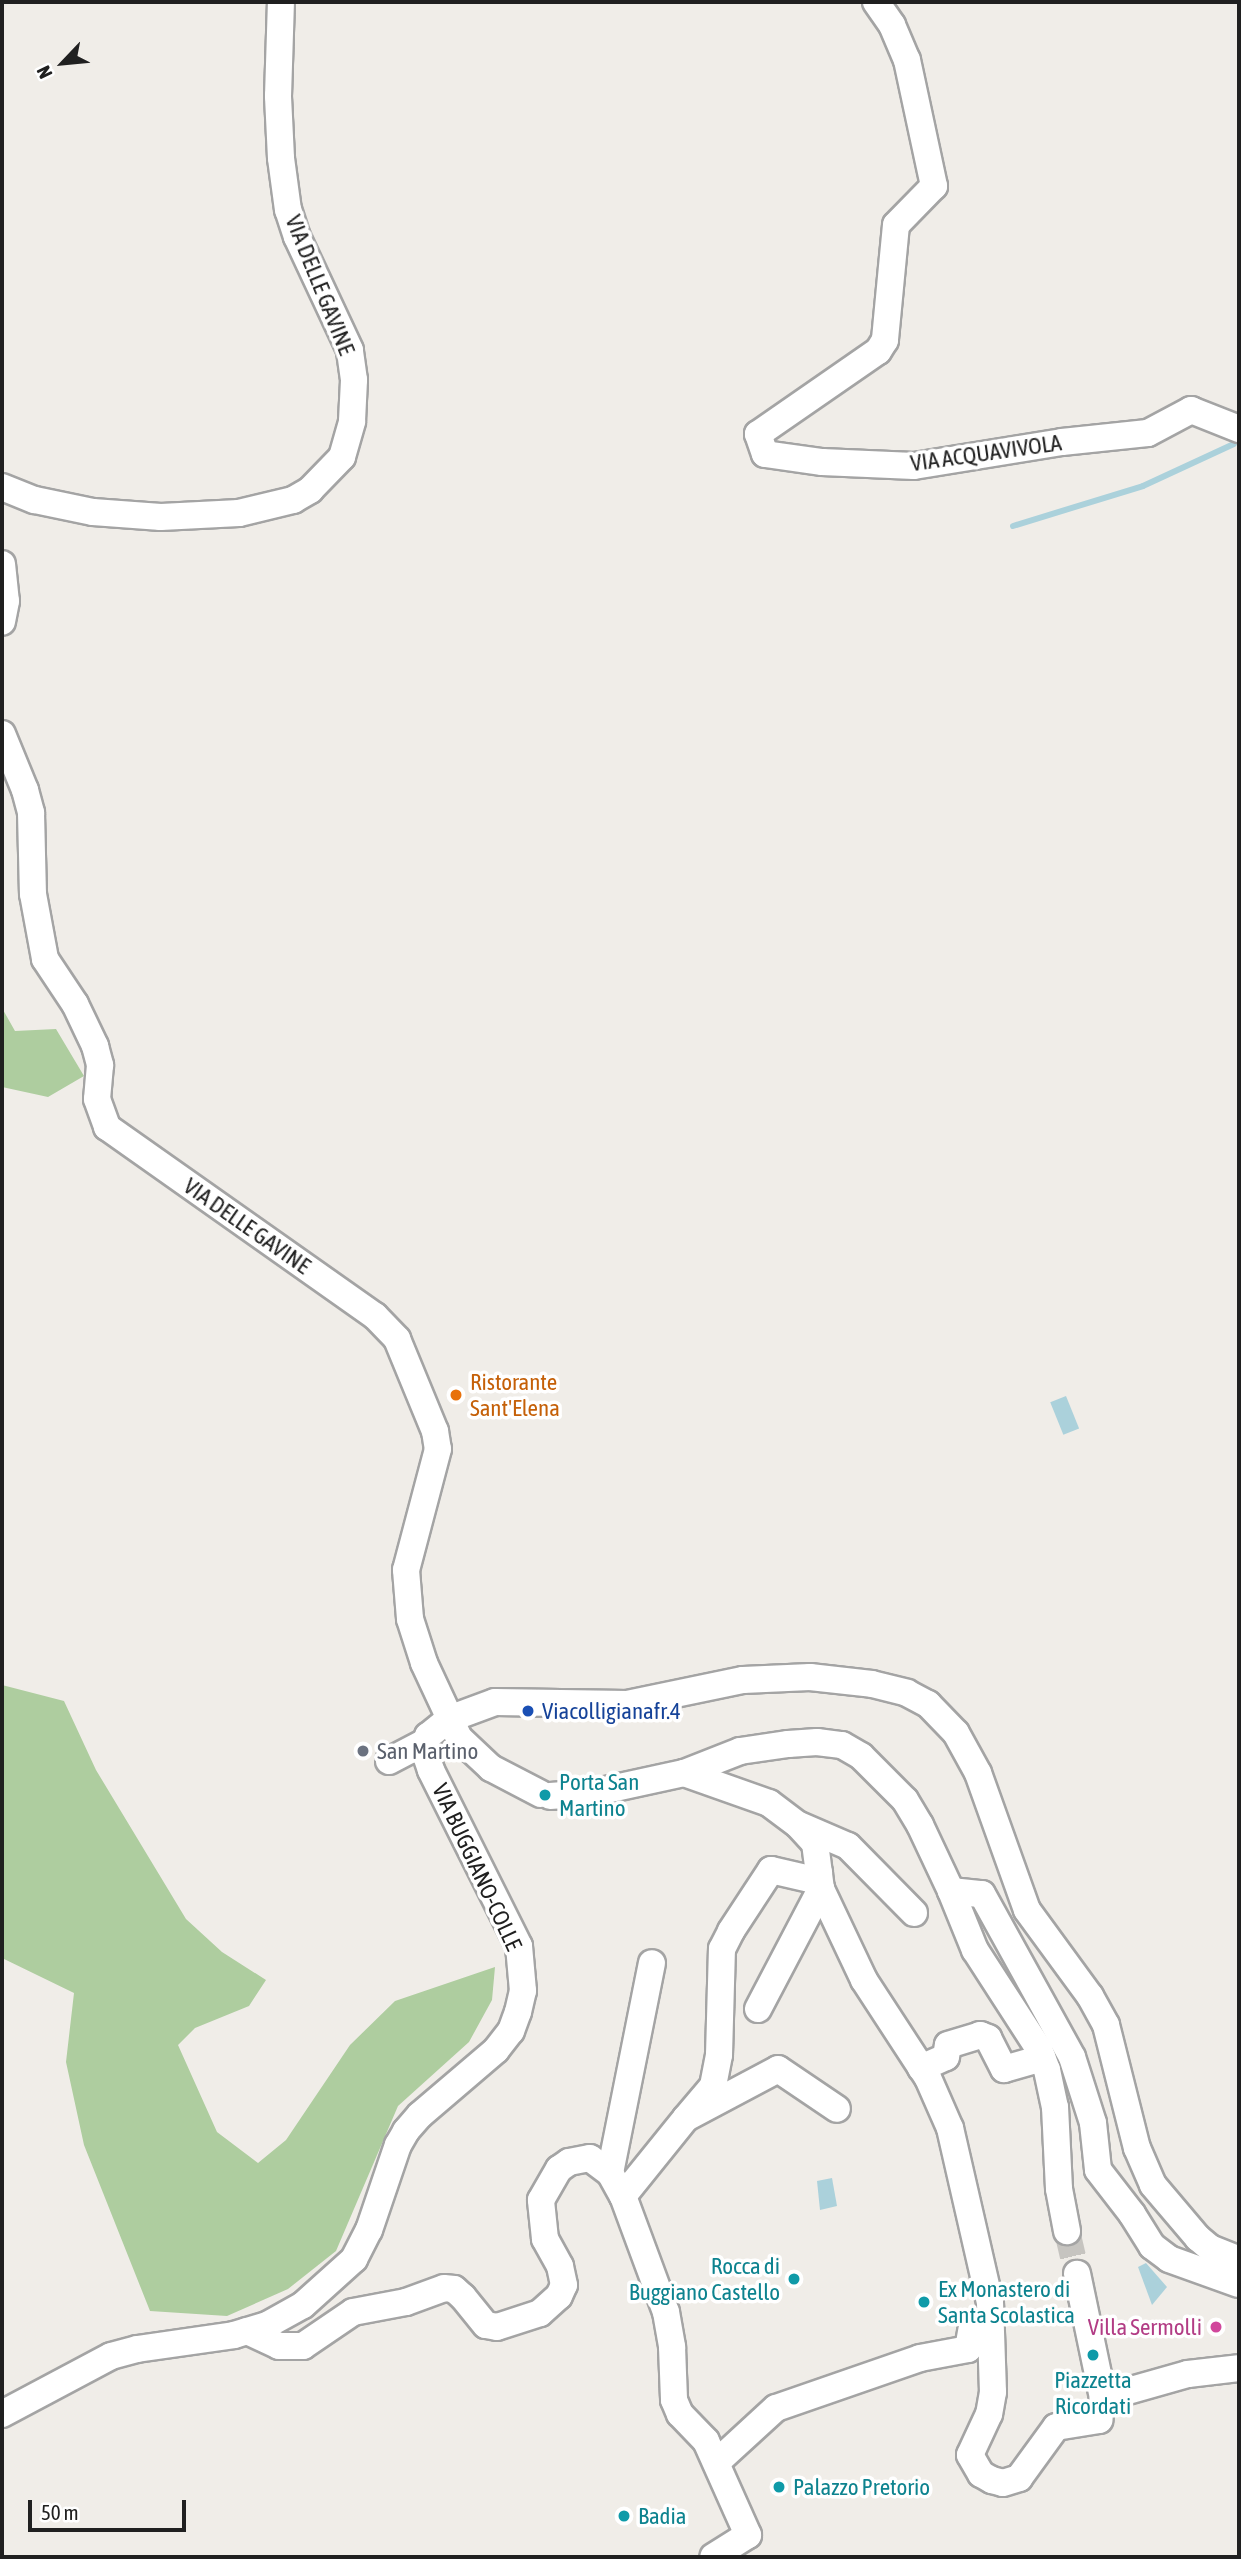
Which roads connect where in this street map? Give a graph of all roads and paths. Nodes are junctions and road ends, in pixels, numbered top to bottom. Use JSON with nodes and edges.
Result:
{"nodes":[{"id":1,"x":281,"y":2,"type":"edge"},
{"id":2,"x":876,"y":2,"type":"edge"},
{"id":3,"x":1239,"y":429,"type":"edge"},
{"id":4,"x":2,"y":487,"type":"edge"},
{"id":5,"x":2,"y":564,"type":"edge"},
{"id":6,"x":2,"y":622,"type":"edge"},
{"id":7,"x":2,"y":734,"type":"edge"},
{"id":8,"x":449,"y":1719,"type":"junction"},
{"id":9,"x":425,"y":1742,"type":"junction"},
{"id":10,"x":389,"y":1761,"type":"dead end"},
{"id":11,"x":684,"y":1773,"type":"junction"},
{"id":12,"x":798,"y":1825,"type":"junction"},
{"id":13,"x":820,"y":1881,"type":"junction"},
{"id":14,"x":951,"y":1891,"type":"junction"},
{"id":15,"x":914,"y":1913,"type":"dead end"},
{"id":16,"x":652,"y":1963,"type":"dead end"},
{"id":17,"x":758,"y":2009,"type":"dead end"},
{"id":18,"x":1042,"y":2058,"type":"junction"},
{"id":19,"x":921,"y":2068,"type":"junction"},
{"id":20,"x":837,"y":2109,"type":"dead end"},
{"id":21,"x":686,"y":2118,"type":"junction"},
{"id":22,"x":610,"y":2173,"type":"junction"},
{"id":23,"x":623,"y":2196,"type":"junction"},
{"id":24,"x":1067,"y":2231,"type":"tunnel mouth"},
{"id":25,"x":1238,"y":2268,"type":"edge"},
{"id":26,"x":1077,"y":2274,"type":"tunnel mouth"},
{"id":27,"x":972,"y":2327,"type":"dead end"},
{"id":28,"x":247,"y":2330,"type":"junction"},
{"id":29,"x":1239,"y":2368,"type":"edge"},
{"id":30,"x":1107,"y":2397,"type":"junction"},
{"id":31,"x":2,"y":2414,"type":"edge"},
{"id":32,"x":712,"y":2451,"type":"junction"},
{"id":33,"x":713,"y":2557,"type":"edge"}],
"edges":[{"from":1,"to":4,"type":"street","name":"VIA DELLE GAVINE"},
{"from":2,"to":3,"type":"street","name":"VIA ACQUAVIVOLA"},
{"from":5,"to":6,"type":"street"},
{"from":7,"to":8,"type":"street","name":"VIA DELLE GAVINE"},
{"from":8,"to":9,"type":"street"},
{"from":8,"to":11,"type":"street","name":"VIA DELLE GAVINE"},
{"from":8,"to":25,"type":"street"},
{"from":9,"to":10,"type":"street"},
{"from":9,"to":28,"type":"street","name":"VIA BUGGIANO-COLLE"},
{"from":11,"to":12,"type":"street"},
{"from":11,"to":14,"type":"street"},
{"from":12,"to":13,"type":"street"},
{"from":12,"to":15,"type":"street"},
{"from":13,"to":17,"type":"street"},
{"from":13,"to":19,"type":"street"},
{"from":13,"to":21,"type":"street"},
{"from":14,"to":18,"type":"street"},
{"from":14,"to":25,"type":"street"},
{"from":16,"to":22,"type":"street"},
{"from":18,"to":19,"type":"street"},
{"from":18,"to":24,"type":"street"},
{"from":19,"to":30,"type":"street"},
{"from":20,"to":21,"type":"street"},
{"from":21,"to":23,"type":"street"},
{"from":22,"to":23,"type":"street"},
{"from":22,"to":28,"type":"street"},
{"from":23,"to":32,"type":"street"},
{"from":26,"to":30,"type":"street"},
{"from":27,"to":32,"type":"street"},
{"from":28,"to":31,"type":"street","name":"VIA BUGGIANO-COLLE"},
{"from":29,"to":30,"type":"street"},
{"from":32,"to":33,"type":"street"}]}
